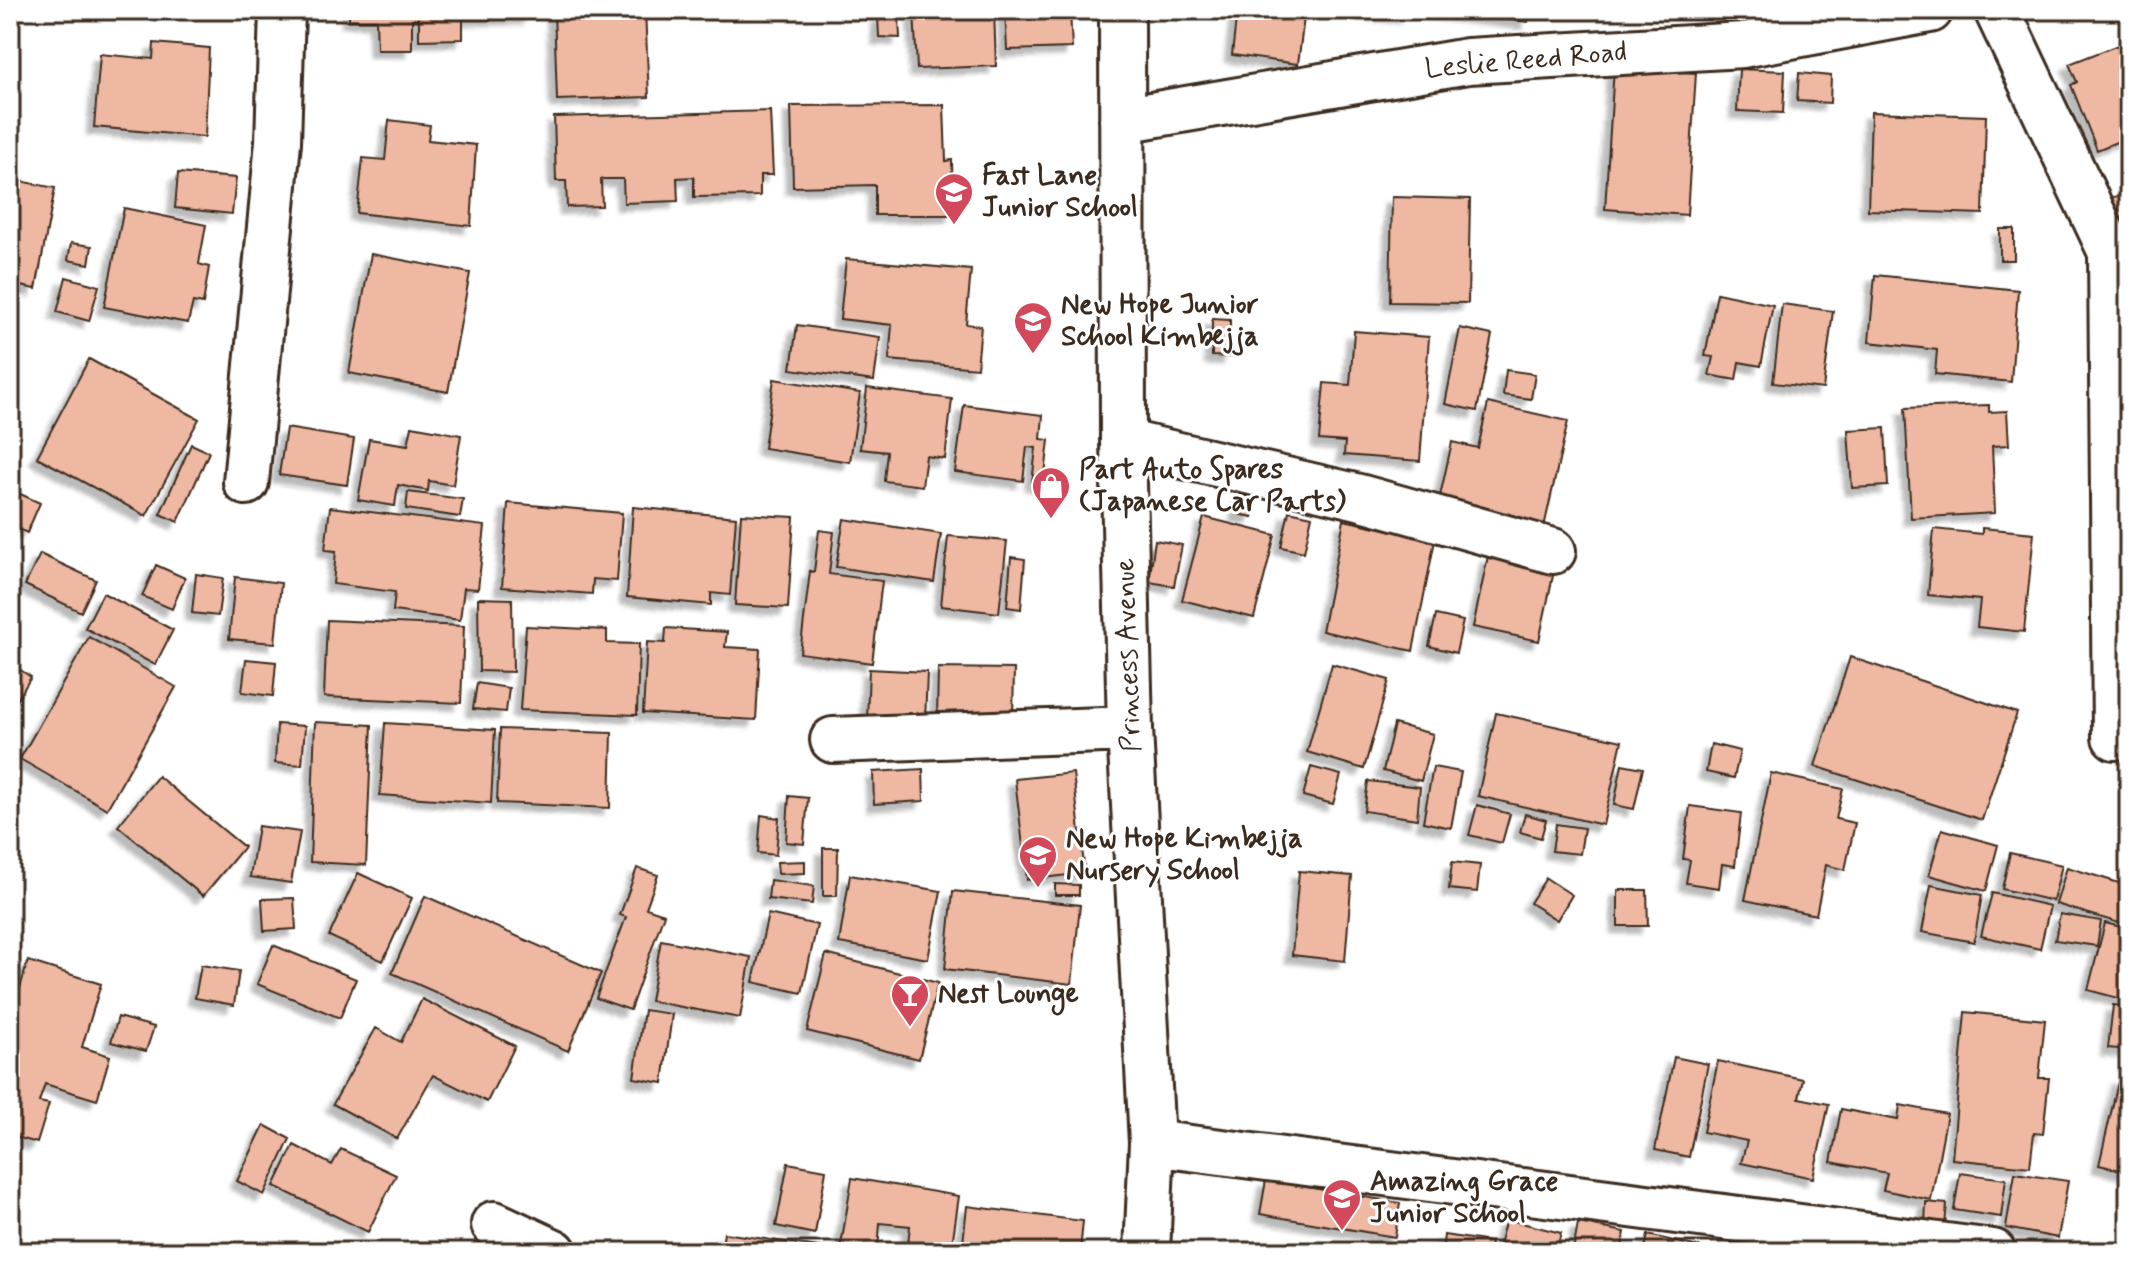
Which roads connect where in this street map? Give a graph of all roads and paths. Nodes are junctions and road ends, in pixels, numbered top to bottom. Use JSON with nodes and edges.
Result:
{"nodes":[{"id":1,"x":282,"y":10,"type":"edge"},
{"id":2,"x":1122,"y":10,"type":"edge"},
{"id":3,"x":1930,"y":10,"type":"edge"},
{"id":4,"x":1997,"y":10,"type":"edge"},
{"id":5,"x":1743,"y":28,"type":"edge"},
{"id":6,"x":1122,"y":120,"type":"junction"},
{"id":7,"x":1123,"y":442,"type":"junction"},
{"id":8,"x":246,"y":482,"type":"dead end"},
{"id":9,"x":1553,"y":551,"type":"dead end"},
{"id":10,"x":1130,"y":729,"type":"junction"},
{"id":11,"x":2115,"y":737,"type":"dead end"},
{"id":12,"x":833,"y":740,"type":"dead end"},
{"id":13,"x":1152,"y":1143,"type":"junction"},
{"id":14,"x":494,"y":1224,"type":"dead end"},
{"id":15,"x":554,"y":1252,"type":"edge"},
{"id":16,"x":1147,"y":1252,"type":"edge"},
{"id":17,"x":1993,"y":1252,"type":"edge"}],
"edges":[{"from":1,"to":8,"type":"street"},
{"from":2,"to":6,"type":"street","name":"Princess Avenue"},
{"from":3,"to":5,"type":"street","name":"Leslie Reed Road"},
{"from":4,"to":11,"type":"street"},
{"from":5,"to":6,"type":"street","name":"Leslie Reed Road"},
{"from":6,"to":7,"type":"street","name":"Princess Avenue"},
{"from":7,"to":9,"type":"street"},
{"from":7,"to":10,"type":"street","name":"Princess Avenue"},
{"from":10,"to":12,"type":"street"},
{"from":10,"to":13,"type":"street","name":"Princess Avenue"},
{"from":13,"to":16,"type":"street","name":"Princess Avenue"},
{"from":13,"to":17,"type":"street"},
{"from":14,"to":15,"type":"street"}]}
